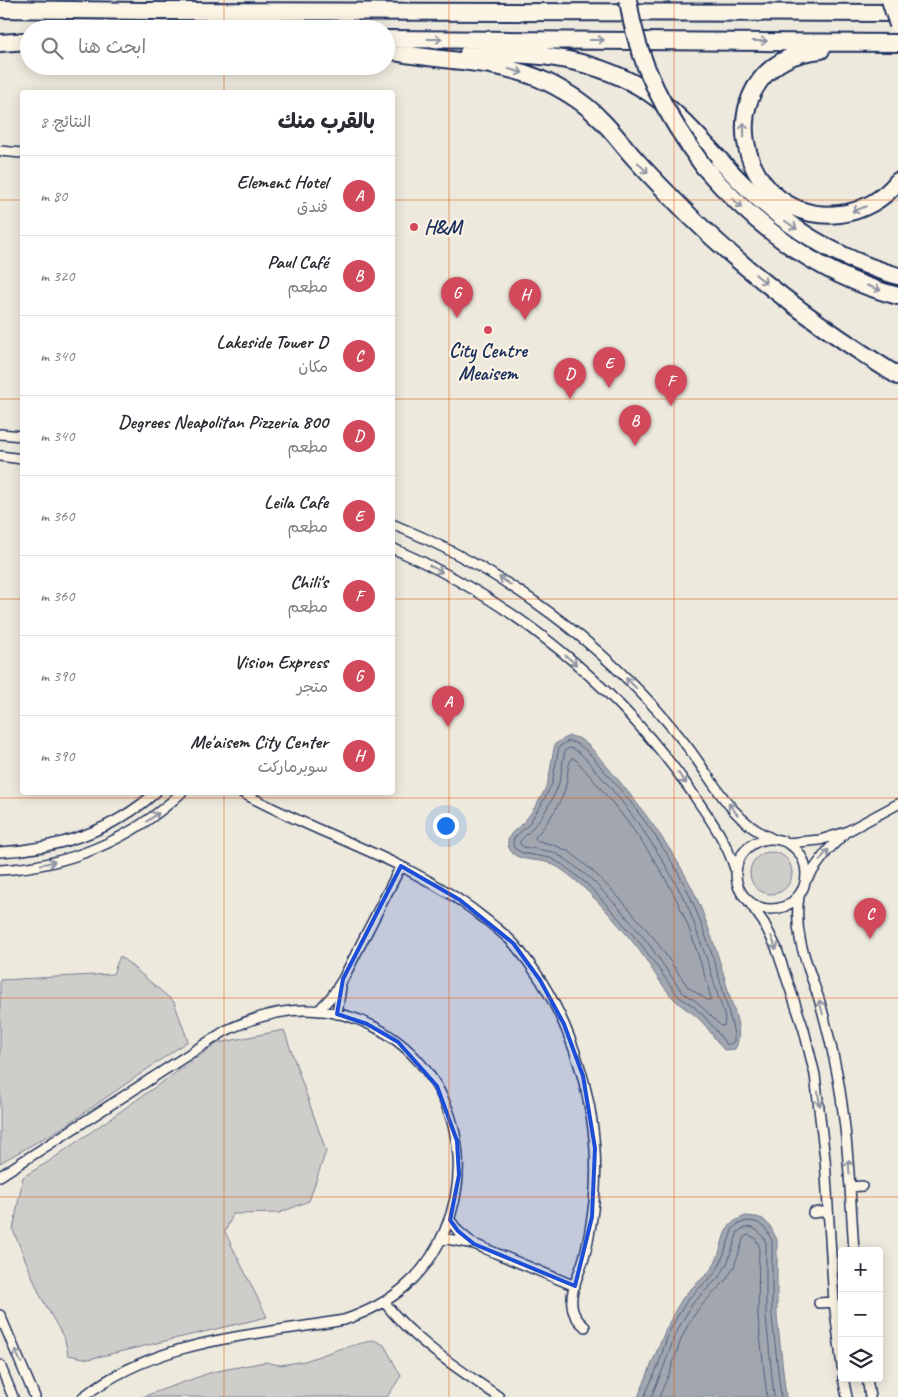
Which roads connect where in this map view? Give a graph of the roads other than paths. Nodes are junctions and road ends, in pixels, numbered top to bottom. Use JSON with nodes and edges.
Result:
{"nodes":[{"id":1,"x":628,"y":0,"type":"edge"},
{"id":2,"x":890,"y":0,"type":"edge"},
{"id":3,"x":0,"y":9,"type":"edge"},
{"id":4,"x":898,"y":14,"type":"edge"},
{"id":5,"x":898,"y":25,"type":"edge"},
{"id":6,"x":395,"y":39,"type":"edge"},
{"id":7,"x":20,"y":42,"type":"edge"},
{"id":8,"x":896,"y":43,"type":"edge"},
{"id":9,"x":0,"y":44,"type":"edge"},
{"id":10,"x":20,"y":45,"type":"edge"},
{"id":11,"x":395,"y":53,"type":"edge"},
{"id":12,"x":395,"y":53,"type":"edge"},
{"id":13,"x":0,"y":151,"type":"edge"},
{"id":14,"x":20,"y":153,"type":"edge"},
{"id":15,"x":898,"y":181,"type":"edge"},
{"id":16,"x":898,"y":276,"type":"edge"},
{"id":17,"x":898,"y":296,"type":"edge"},
{"id":18,"x":898,"y":376,"type":"edge"},
{"id":19,"x":0,"y":434,"type":"edge"},
{"id":20,"x":20,"y":436,"type":"edge"},
{"id":21,"x":0,"y":456,"type":"edge"},
{"id":22,"x":20,"y":459,"type":"edge"},
{"id":23,"x":395,"y":525,"type":"edge"},
{"id":24,"x":395,"y":549,"type":"edge"},
{"id":25,"x":152,"y":795,"type":"edge"},
{"id":26,"x":178,"y":795,"type":"edge"},
{"id":27,"x":247,"y":795,"type":"edge"},
{"id":28,"x":898,"y":804,"type":"edge"},
{"id":29,"x":846,"y":832,"type":"junction"},
{"id":30,"x":771,"y":838,"type":"junction"},
{"id":31,"x":787,"y":842,"type":"junction"},
{"id":32,"x":0,"y":852,"type":"edge"},
{"id":33,"x":401,"y":866,"type":"junction"},
{"id":34,"x":735,"y":869,"type":"junction"},
{"id":35,"x":0,"y":870,"type":"edge"},
{"id":36,"x":806,"y":881,"type":"junction"},
{"id":37,"x":798,"y":896,"type":"junction"},
{"id":38,"x":749,"y":902,"type":"junction"},
{"id":39,"x":343,"y":979,"type":"junction"},
{"id":40,"x":318,"y":1011,"type":"junction"},
{"id":41,"x":337,"y":1014,"type":"junction"},
{"id":42,"x":0,"y":1176,"type":"edge"},
{"id":43,"x":862,"y":1186,"type":"dead end"},
{"id":44,"x":850,"y":1187,"type":"junction"},
{"id":45,"x":828,"y":1211,"type":"junction"},
{"id":46,"x":814,"y":1213,"type":"dead end"},
{"id":47,"x":450,"y":1220,"type":"junction"},
{"id":48,"x":442,"y":1238,"type":"junction"},
{"id":49,"x":474,"y":1244,"type":"junction"},
{"id":50,"x":854,"y":1247,"type":"edge"},
{"id":51,"x":575,"y":1286,"type":"junction"},
{"id":52,"x":834,"y":1302,"type":"junction"},
{"id":53,"x":384,"y":1303,"type":"junction"},
{"id":54,"x":819,"y":1303,"type":"dead end"},
{"id":55,"x":0,"y":1315,"type":"edge"},
{"id":56,"x":585,"y":1327,"type":"dead end"},
{"id":57,"x":838,"y":1337,"type":"edge"},
{"id":58,"x":0,"y":1365,"type":"edge"},
{"id":59,"x":845,"y":1382,"type":"edge"},
{"id":60,"x":868,"y":1382,"type":"edge"},
{"id":61,"x":13,"y":1397,"type":"edge"},
{"id":62,"x":35,"y":1397,"type":"edge"},
{"id":63,"x":83,"y":1397,"type":"edge"},
{"id":64,"x":499,"y":1397,"type":"edge"},
{"id":65,"x":847,"y":1397,"type":"edge"},
{"id":66,"x":870,"y":1397,"type":"edge"}],
"edges":[{"from":1,"to":17,"type":"highway","one_way":true,"bridge":true},
{"from":2,"to":5,"type":"highway","bridge":true},
{"from":3,"to":4,"type":"highway"},
{"from":6,"to":8,"type":"highway","one_way":true},
{"from":7,"to":9,"type":"highway"},
{"from":15,"to":8,"type":"highway","one_way":true},
{"from":9,"to":10,"type":"highway"},
{"from":11,"to":16,"type":"highway","one_way":true},
{"from":12,"to":18,"type":"highway","one_way":true},
{"from":13,"to":14,"type":"street"},
{"from":19,"to":20,"type":"street"},
{"from":21,"to":22,"type":"street"},
{"from":30,"to":23,"type":"street","one_way":true},
{"from":24,"to":34,"type":"street","one_way":true},
{"from":25,"to":32,"type":"street"},
{"from":35,"to":26,"type":"street","one_way":true},
{"from":27,"to":33,"type":"street"},
{"from":28,"to":29,"type":"street"},
{"from":29,"to":31,"type":"street"},
{"from":36,"to":29,"type":"street","one_way":true},
{"from":30,"to":31,"type":"street"},
{"from":30,"to":34,"type":"street"},
{"from":31,"to":36,"type":"street"},
{"from":33,"to":39,"type":"street"},
{"from":33,"to":51,"type":"street"},
{"from":34,"to":38,"type":"street"},
{"from":36,"to":37,"type":"street"},
{"from":37,"to":38,"type":"street"},
{"from":44,"to":37,"type":"street","one_way":true},
{"from":38,"to":45,"type":"street","one_way":true},
{"from":39,"to":40,"type":"street"},
{"from":39,"to":41,"type":"street"},
{"from":40,"to":41,"type":"street"},
{"from":40,"to":42,"type":"street"},
{"from":41,"to":47,"type":"street"},
{"from":43,"to":44,"type":"street"},
{"from":44,"to":50,"type":"street"},
{"from":45,"to":46,"type":"street"},
{"from":45,"to":52,"type":"street"},
{"from":47,"to":48,"type":"street"},
{"from":47,"to":49,"type":"street"},
{"from":48,"to":49,"type":"street"},
{"from":48,"to":53,"type":"street"},
{"from":49,"to":51,"type":"street"},
{"from":51,"to":56,"type":"street"},
{"from":52,"to":54,"type":"street"},
{"from":52,"to":57,"type":"street"},
{"from":53,"to":63,"type":"street"},
{"from":53,"to":64,"type":"street"},
{"from":62,"to":55,"type":"street","one_way":true},
{"from":58,"to":61,"type":"street"},
{"from":59,"to":65,"type":"street"},
{"from":60,"to":66,"type":"street"}]}
